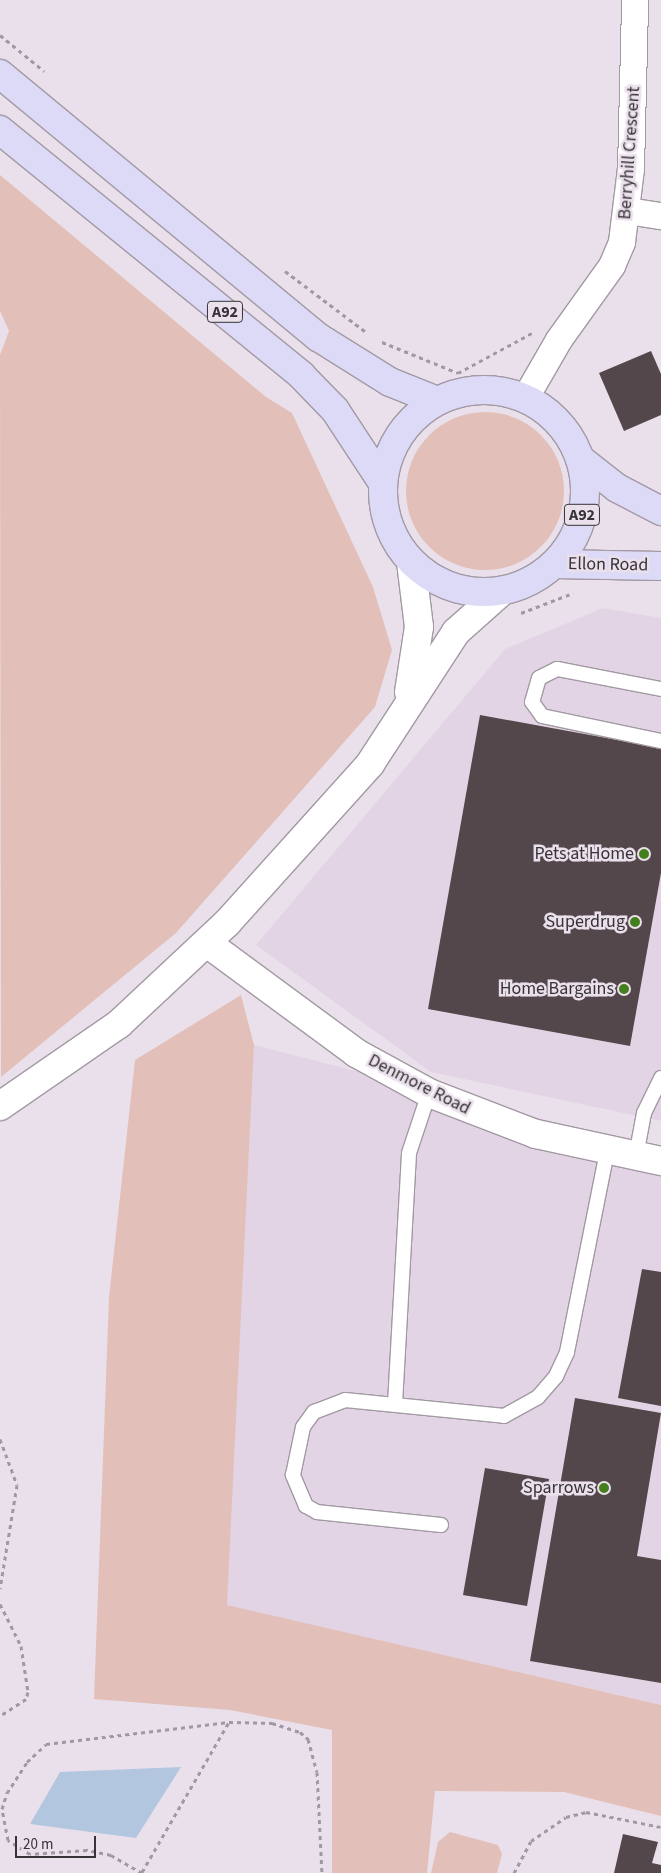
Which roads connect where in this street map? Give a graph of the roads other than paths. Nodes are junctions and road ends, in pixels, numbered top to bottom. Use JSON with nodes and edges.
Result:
{"nodes":[{"id":1,"x":635,"y":0,"type":"edge"},
{"id":2,"x":0,"y":74,"type":"edge"},
{"id":3,"x":0,"y":130,"type":"edge"},
{"id":4,"x":628,"y":211,"type":"junction"},
{"id":5,"x":661,"y":216,"type":"edge"},
{"id":6,"x":525,"y":399,"type":"junction"},
{"id":7,"x":437,"y":401,"type":"junction"},
{"id":8,"x":580,"y":459,"type":"junction"},
{"id":9,"x":383,"y":483,"type":"junction"},
{"id":10,"x":661,"y":511,"type":"edge"},
{"id":11,"x":411,"y":562,"type":"junction"},
{"id":12,"x":554,"y":564,"type":"junction"},
{"id":13,"x":661,"y":566,"type":"edge"},
{"id":14,"x":502,"y":591,"type":"junction"},
{"id":15,"x":661,"y":688,"type":"edge"},
{"id":16,"x":407,"y":701,"type":"junction"},
{"id":17,"x":661,"y":740,"type":"edge"},
{"id":18,"x":207,"y":943,"type":"junction"},
{"id":19,"x":661,"y":1078,"type":"edge"},
{"id":20,"x":429,"y":1093,"type":"junction"},
{"id":21,"x":0,"y":1106,"type":"edge"},
{"id":22,"x":607,"y":1151,"type":"junction"},
{"id":23,"x":648,"y":1158,"type":"edge"},
{"id":24,"x":395,"y":1404,"type":"junction"},
{"id":25,"x":441,"y":1524,"type":"dead end"}],
"edges":[{"from":1,"to":4,"type":"street","name":"Berryhill Crescent"},
{"from":2,"to":7,"type":"main road","number":"A92"},
{"from":3,"to":9,"type":"main road","number":"A92"},
{"from":4,"to":5,"type":"street"},
{"from":4,"to":6,"type":"street","name":"Berryhill Crescent"},
{"from":6,"to":7,"type":"main road","number":"A92"},
{"from":6,"to":8,"type":"main road","number":"A92"},
{"from":7,"to":9,"type":"main road","number":"A92"},
{"from":8,"to":10,"type":"main road","number":"A92"},
{"from":8,"to":12,"type":"main road","number":"A92"},
{"from":9,"to":11,"type":"main road","number":"A92"},
{"from":11,"to":14,"type":"main road","number":"A92"},
{"from":11,"to":16,"type":"main road"},
{"from":12,"to":13,"type":"main road","name":"Ellon Road"},
{"from":12,"to":14,"type":"main road","number":"A92"},
{"from":14,"to":16,"type":"main road"},
{"from":15,"to":17,"type":"lane"},
{"from":16,"to":18,"type":"main road"},
{"from":18,"to":20,"type":"main road","name":"Denmore Road"},
{"from":18,"to":21,"type":"main road"},
{"from":19,"to":23,"type":"lane"},
{"from":20,"to":22,"type":"main road","name":"Denmore Road"},
{"from":20,"to":24,"type":"lane"},
{"from":22,"to":23,"type":"main road","name":"Denmore Road"},
{"from":22,"to":24,"type":"lane"},
{"from":24,"to":25,"type":"lane"}]}
